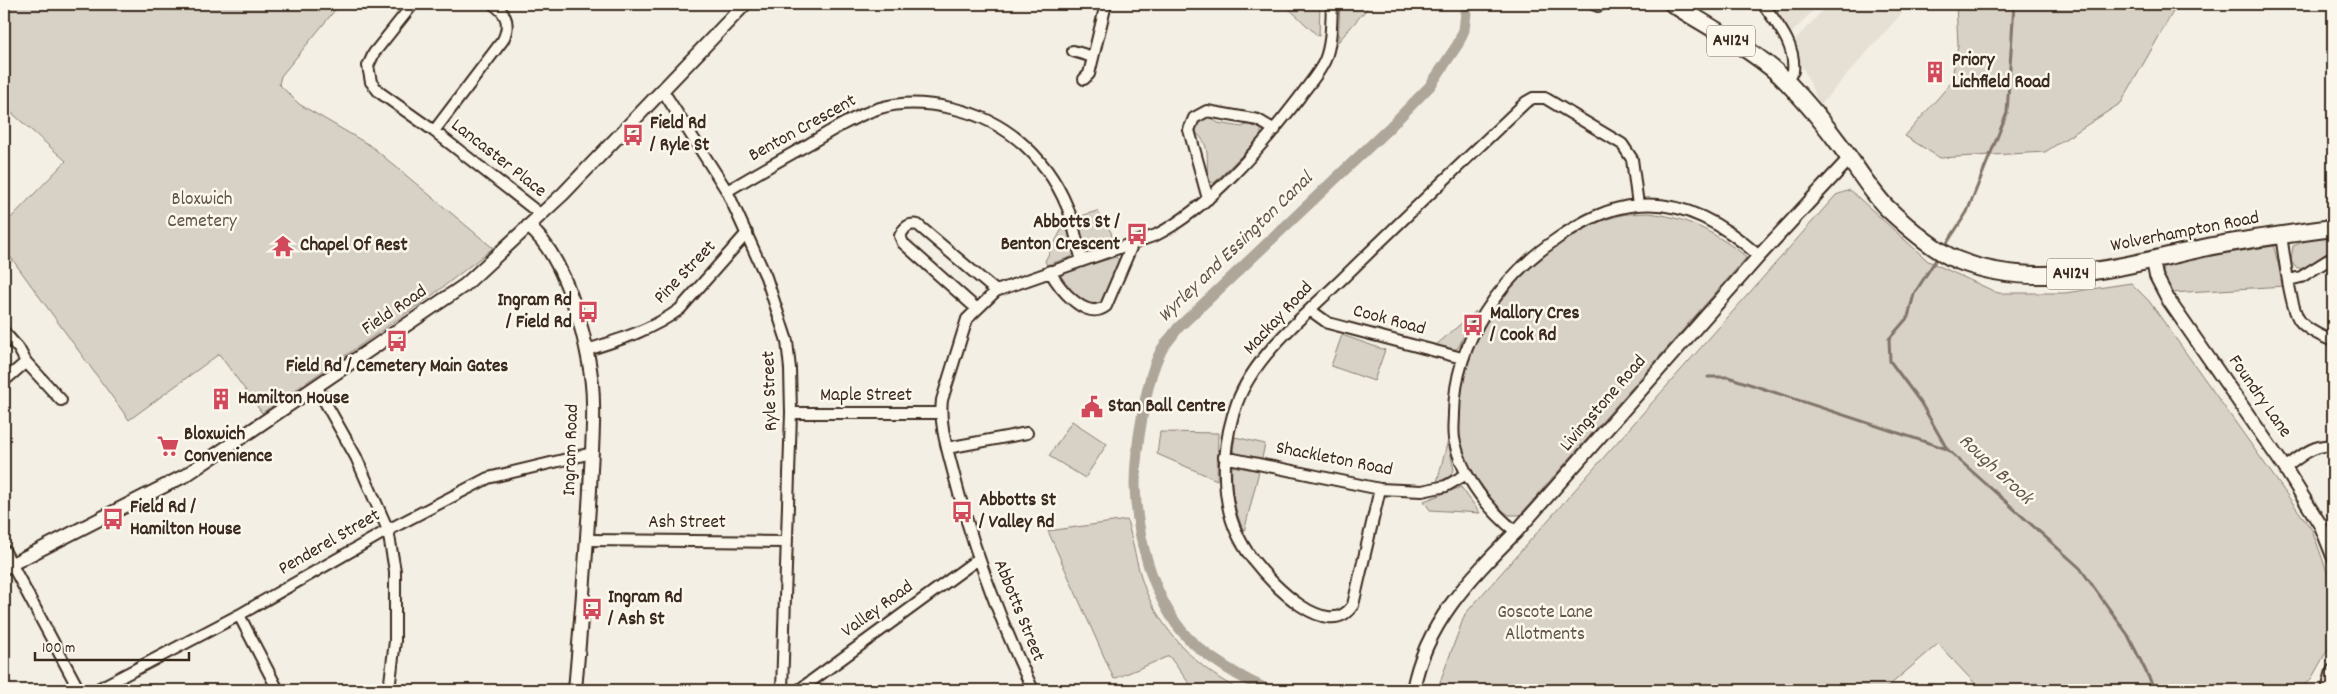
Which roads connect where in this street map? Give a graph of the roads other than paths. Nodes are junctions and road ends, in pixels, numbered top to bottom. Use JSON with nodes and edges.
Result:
{"nodes":[{"id":1,"x":413,"y":4,"type":"edge"},
{"id":2,"x":744,"y":4,"type":"edge"},
{"id":3,"x":1106,"y":4,"type":"edge"},
{"id":4,"x":1332,"y":4,"type":"edge"},
{"id":5,"x":1593,"y":4,"type":"edge"},
{"id":6,"x":1602,"y":4,"type":"edge"},
{"id":7,"x":1673,"y":4,"type":"edge"},
{"id":8,"x":1763,"y":4,"type":"edge"},
{"id":9,"x":496,"y":5,"type":"edge"},
{"id":10,"x":1073,"y":51,"type":"dead end"},
{"id":11,"x":1093,"y":57,"type":"junction"},
{"id":12,"x":1084,"y":79,"type":"dead end"},
{"id":13,"x":1786,"y":81,"type":"junction"},
{"id":14,"x":663,"y":91,"type":"junction"},
{"id":15,"x":1275,"y":130,"type":"junction"},
{"id":16,"x":434,"y":131,"type":"junction"},
{"id":17,"x":1850,"y":158,"type":"junction"},
{"id":18,"x":727,"y":191,"type":"junction"},
{"id":19,"x":1208,"y":199,"type":"junction"},
{"id":20,"x":1638,"y":205,"type":"junction"},
{"id":21,"x":540,"y":214,"type":"junction"},
{"id":22,"x":528,"y":226,"type":"junction"},
{"id":23,"x":2333,"y":228,"type":"edge"},
{"id":24,"x":747,"y":233,"type":"junction"},
{"id":25,"x":2281,"y":235,"type":"junction"},
{"id":26,"x":1132,"y":245,"type":"junction"},
{"id":27,"x":1759,"y":256,"type":"junction"},
{"id":28,"x":2333,"y":257,"type":"edge"},
{"id":29,"x":2153,"y":260,"type":"junction"},
{"id":30,"x":1082,"y":261,"type":"junction"},
{"id":31,"x":1050,"y":271,"type":"junction"},
{"id":32,"x":2289,"y":280,"type":"junction"},
{"id":33,"x":996,"y":291,"type":"junction"},
{"id":34,"x":977,"y":309,"type":"junction"},
{"id":35,"x":1310,"y":310,"type":"junction"},
{"id":36,"x":4,"y":332,"type":"edge"},
{"id":37,"x":2333,"y":341,"type":"edge"},
{"id":38,"x":587,"y":350,"type":"junction"},
{"id":39,"x":1462,"y":358,"type":"junction"},
{"id":40,"x":26,"y":362,"type":"junction"},
{"id":41,"x":4,"y":381,"type":"edge"},
{"id":42,"x":316,"y":386,"type":"junction"},
{"id":43,"x":61,"y":400,"type":"dead end"},
{"id":44,"x":791,"y":413,"type":"junction"},
{"id":45,"x":940,"y":413,"type":"junction"},
{"id":46,"x":1026,"y":433,"type":"dead end"},
{"id":47,"x":2333,"y":446,"type":"edge"},
{"id":48,"x":947,"y":448,"type":"junction"},
{"id":49,"x":592,"y":453,"type":"junction"},
{"id":50,"x":1224,"y":457,"type":"junction"},
{"id":51,"x":2285,"y":468,"type":"junction"},
{"id":52,"x":1465,"y":475,"type":"junction"},
{"id":53,"x":1380,"y":490,"type":"junction"},
{"id":54,"x":388,"y":530,"type":"junction"},
{"id":55,"x":1516,"y":532,"type":"junction"},
{"id":56,"x":587,"y":540,"type":"junction"},
{"id":57,"x":787,"y":542,"type":"junction"},
{"id":58,"x":4,"y":550,"type":"edge"},
{"id":59,"x":2333,"y":556,"type":"edge"},
{"id":60,"x":978,"y":559,"type":"junction"},
{"id":61,"x":8,"y":566,"type":"edge"},
{"id":62,"x":240,"y":615,"type":"junction"},
{"id":63,"x":2333,"y":671,"type":"edge"},
{"id":64,"x":78,"y":690,"type":"edge"},
{"id":65,"x":96,"y":690,"type":"edge"},
{"id":66,"x":278,"y":690,"type":"edge"},
{"id":67,"x":389,"y":690,"type":"edge"},
{"id":68,"x":576,"y":690,"type":"edge"},
{"id":69,"x":782,"y":690,"type":"edge"},
{"id":70,"x":799,"y":690,"type":"edge"},
{"id":71,"x":1033,"y":690,"type":"edge"},
{"id":72,"x":1413,"y":690,"type":"edge"},
{"id":73,"x":2326,"y":690,"type":"edge"}],
"edges":[{"from":1,"to":16,"type":"street","name":"Lancaster Place"},
{"from":2,"to":14,"type":"street","name":"Field Road"},
{"from":3,"to":11,"type":"street"},
{"from":4,"to":15,"type":"street","name":"Abbotts Street"},
{"from":5,"to":6,"type":"street"},
{"from":7,"to":13,"type":"main road","number":"A4124"},
{"from":8,"to":13,"type":"street"},
{"from":9,"to":16,"type":"street","name":"Lancaster Place"},
{"from":10,"to":11,"type":"street"},
{"from":11,"to":12,"type":"street"},
{"from":13,"to":17,"type":"main road","number":"A4124"},
{"from":14,"to":18,"type":"street","name":"Ryle Street"},
{"from":14,"to":21,"type":"street","name":"Field Road"},
{"from":15,"to":19,"type":"street","name":"Abbotts Street"},
{"from":15,"to":19,"type":"street"},
{"from":16,"to":21,"type":"street","name":"Lancaster Place"},
{"from":17,"to":27,"type":"street","name":"Livingstone Road"},
{"from":17,"to":29,"type":"main road","name":"Wolverhampton Road","number":"A4124"},
{"from":18,"to":24,"type":"street","name":"Ryle Street"},
{"from":18,"to":30,"type":"street","name":"Benton Crescent"},
{"from":19,"to":26,"type":"street","name":"Abbotts Street"},
{"from":20,"to":27,"type":"street"},
{"from":20,"to":35,"type":"street","name":"Mackay Road"},
{"from":20,"to":39,"type":"street"},
{"from":21,"to":22,"type":"street","name":"Field Road"},
{"from":22,"to":38,"type":"street","name":"Ingram Road"},
{"from":22,"to":42,"type":"street","name":"Field Road"},
{"from":23,"to":25,"type":"main road","name":"Wolverhampton Road","number":"A4124"},
{"from":24,"to":38,"type":"street","name":"Pine Street"},
{"from":24,"to":44,"type":"street","name":"Ryle Street"},
{"from":25,"to":29,"type":"main road","name":"Wolverhampton Road","number":"A4124"},
{"from":25,"to":32,"type":"street"},
{"from":26,"to":30,"type":"street","name":"Abbotts Street"},
{"from":26,"to":31,"type":"street"},
{"from":27,"to":55,"type":"street","name":"Livingstone Road"},
{"from":28,"to":32,"type":"street"},
{"from":29,"to":51,"type":"street","name":"Foundry Lane"},
{"from":30,"to":31,"type":"street","name":"Abbotts Street"},
{"from":31,"to":33,"type":"street","name":"Abbotts Street"},
{"from":32,"to":37,"type":"street"},
{"from":33,"to":34,"type":"street","name":"Abbotts Street"},
{"from":33,"to":34,"type":"street"},
{"from":34,"to":45,"type":"street","name":"Abbotts Street"},
{"from":35,"to":39,"type":"street","name":"Cook Road"},
{"from":35,"to":50,"type":"street","name":"Mackay Road"},
{"from":36,"to":40,"type":"street"},
{"from":38,"to":49,"type":"street","name":"Ingram Road"},
{"from":39,"to":52,"type":"street"},
{"from":40,"to":41,"type":"street"},
{"from":40,"to":43,"type":"street"},
{"from":42,"to":54,"type":"street"},
{"from":42,"to":61,"type":"street","name":"Field Road"},
{"from":44,"to":45,"type":"street","name":"Maple Street"},
{"from":44,"to":57,"type":"street","name":"Ryle Street"},
{"from":45,"to":48,"type":"street","name":"Abbotts Street"},
{"from":46,"to":48,"type":"street"},
{"from":47,"to":51,"type":"street"},
{"from":48,"to":60,"type":"street","name":"Abbotts Street"},
{"from":49,"to":54,"type":"street","name":"Penderel Street"},
{"from":49,"to":56,"type":"street","name":"Ingram Road"},
{"from":50,"to":53,"type":"street","name":"Shackleton Road"},
{"from":50,"to":53,"type":"street","name":"Mackay Road"},
{"from":51,"to":59,"type":"street","name":"Foundry Lane"},
{"from":52,"to":53,"type":"street","name":"Shackleton Road"},
{"from":52,"to":55,"type":"street"},
{"from":54,"to":62,"type":"street","name":"Penderel Street"},
{"from":54,"to":67,"type":"street"},
{"from":55,"to":72,"type":"street","name":"Livingstone Road"},
{"from":56,"to":57,"type":"street","name":"Ash Street"},
{"from":56,"to":68,"type":"street","name":"Ingram Road"},
{"from":57,"to":69,"type":"street","name":"Ryle Street"},
{"from":58,"to":61,"type":"street"},
{"from":60,"to":70,"type":"street","name":"Valley Road"},
{"from":60,"to":71,"type":"street","name":"Abbotts Street"},
{"from":61,"to":64,"type":"street"},
{"from":62,"to":65,"type":"street","name":"Penderel Street"},
{"from":62,"to":66,"type":"street"},
{"from":63,"to":73,"type":"street"}]}
